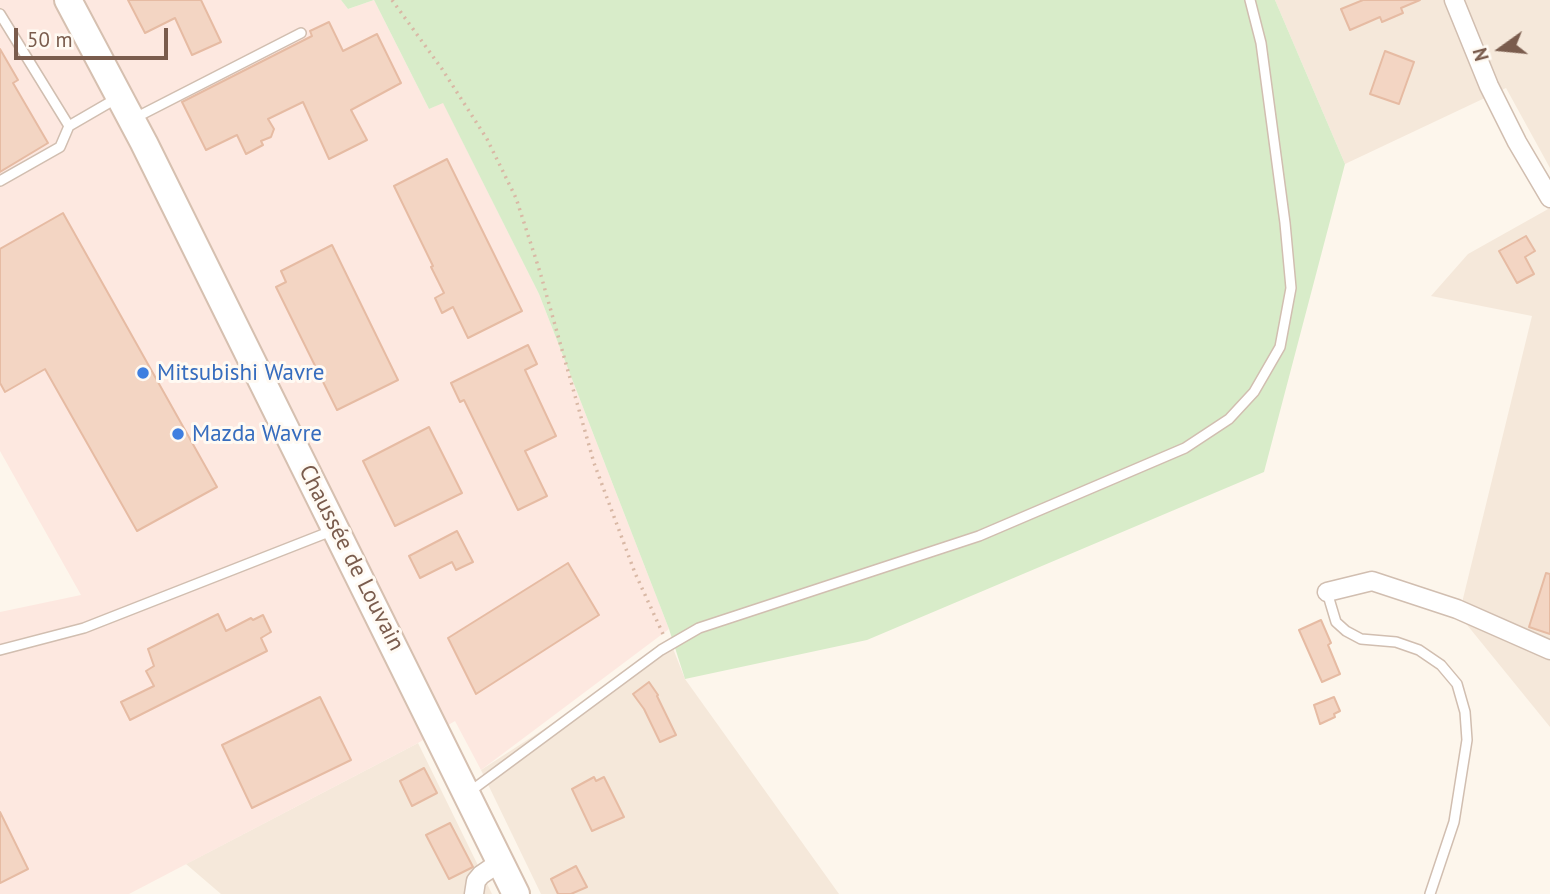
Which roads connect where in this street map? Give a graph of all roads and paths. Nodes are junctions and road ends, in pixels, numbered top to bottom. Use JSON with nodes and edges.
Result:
{"nodes":[{"id":1,"x":68,"y":0,"type":"edge"},
{"id":2,"x":392,"y":0,"type":"edge"},
{"id":3,"x":1250,"y":0,"type":"edge"},
{"id":4,"x":1454,"y":0,"type":"edge"},
{"id":5,"x":0,"y":14,"type":"edge"},
{"id":6,"x":301,"y":33,"type":"dead end"},
{"id":7,"x":126,"y":108,"type":"junction"},
{"id":8,"x":69,"y":127,"type":"junction"},
{"id":9,"x":0,"y":181,"type":"edge"},
{"id":10,"x":1550,"y":198,"type":"edge"},
{"id":11,"x":335,"y":529,"type":"junction"},
{"id":12,"x":1326,"y":592,"type":"joint"},
{"id":13,"x":669,"y":645,"type":"junction"},
{"id":14,"x":0,"y":650,"type":"edge"},
{"id":15,"x":1550,"y":650,"type":"edge"},
{"id":16,"x":467,"y":794,"type":"junction"},
{"id":17,"x":500,"y":862,"type":"junction"},
{"id":18,"x":474,"y":894,"type":"edge"},
{"id":19,"x":516,"y":894,"type":"edge"},
{"id":20,"x":1430,"y":894,"type":"edge"}],
"edges":[{"from":1,"to":7,"type":"main road","name":"Chaussée de Louvain"},
{"from":2,"to":13,"type":"path"},
{"from":3,"to":13,"type":"lane"},
{"from":4,"to":10,"type":"street"},
{"from":5,"to":8,"type":"lane"},
{"from":6,"to":7,"type":"lane"},
{"from":7,"to":8,"type":"lane"},
{"from":7,"to":11,"type":"main road","name":"Chaussée de Louvain"},
{"from":8,"to":9,"type":"lane"},
{"from":11,"to":14,"type":"lane"},
{"from":11,"to":16,"type":"main road","name":"Chaussée de Louvain"},
{"from":12,"to":15,"type":"street"},
{"from":12,"to":20,"type":"lane"},
{"from":13,"to":16,"type":"lane"},
{"from":16,"to":17,"type":"main road","name":"Chaussée de Louvain"},
{"from":17,"to":18,"type":"street"},
{"from":17,"to":19,"type":"main road","name":"Chaussée de Louvain"}]}
